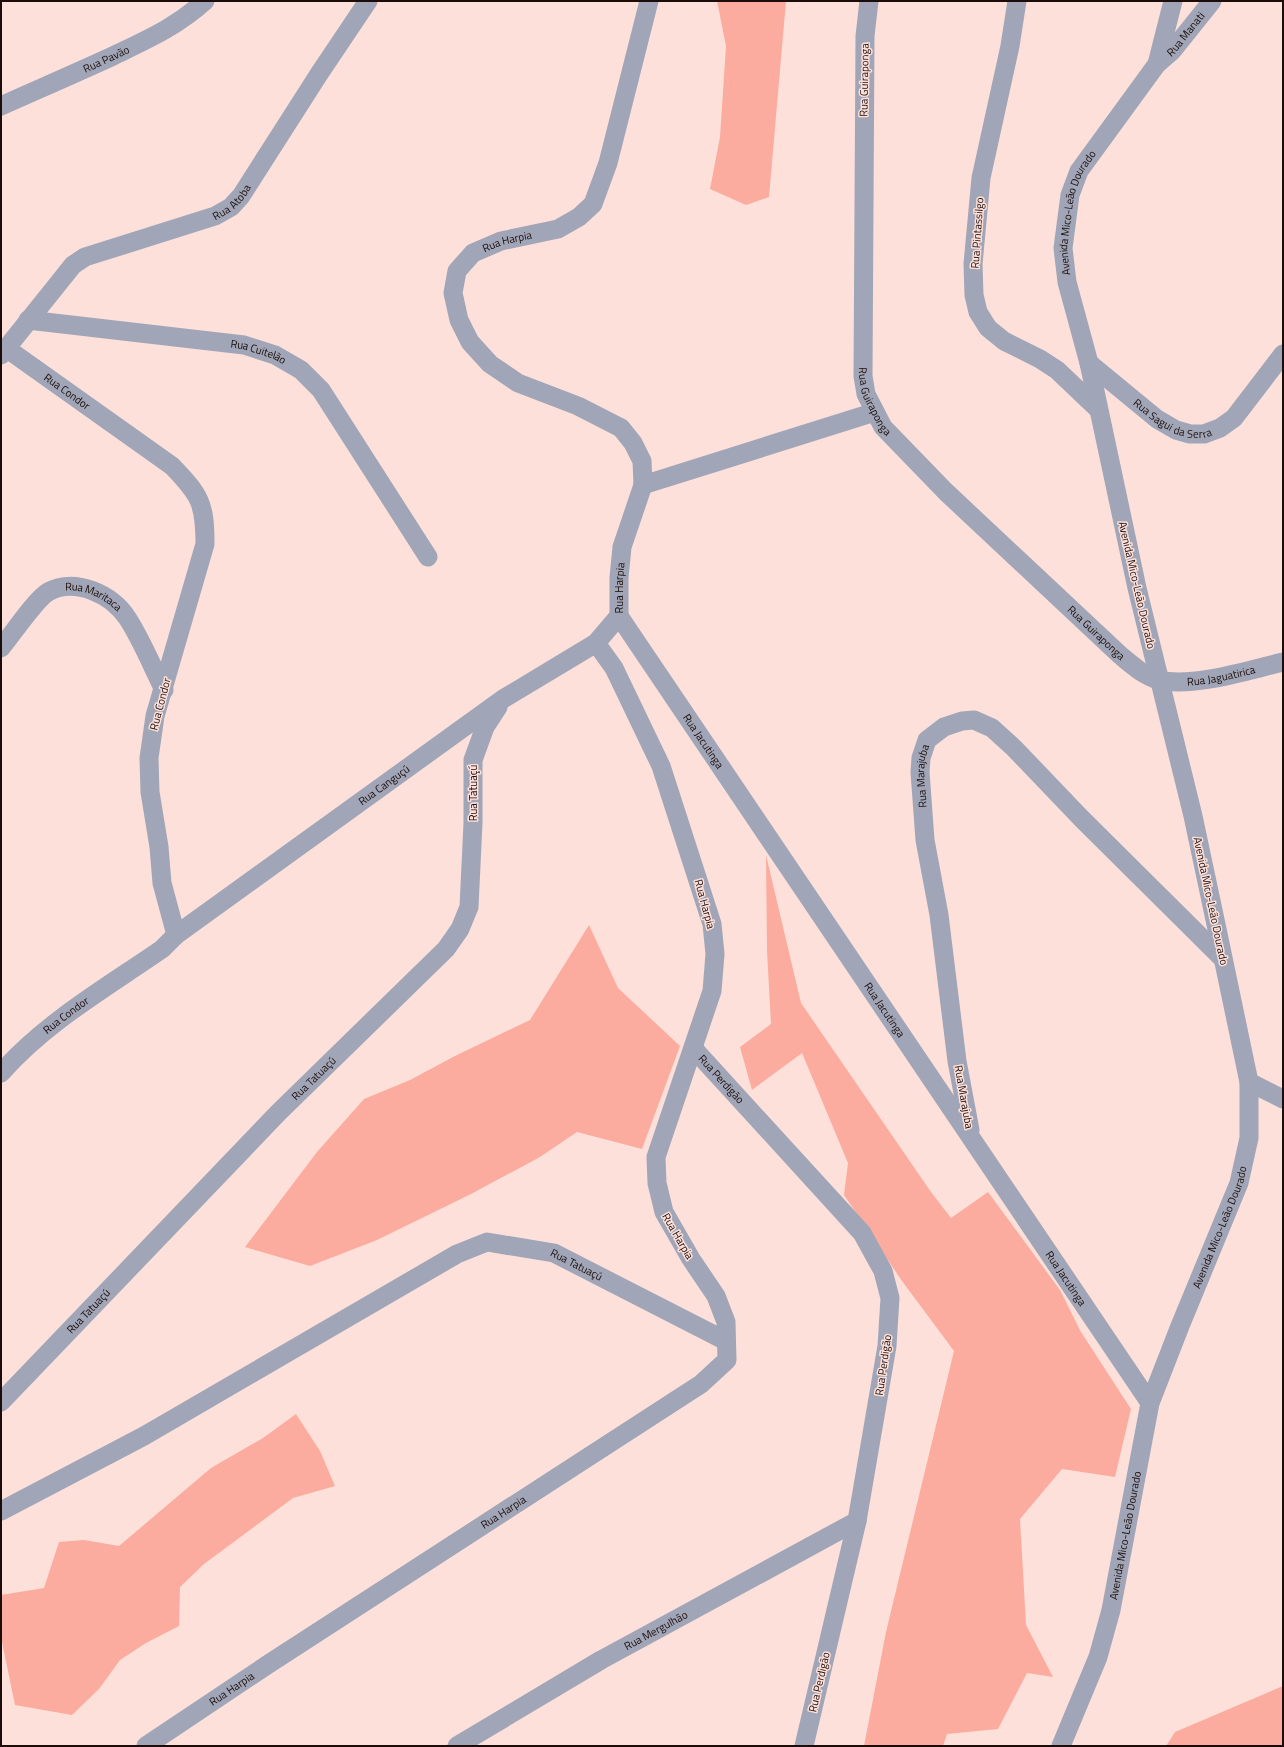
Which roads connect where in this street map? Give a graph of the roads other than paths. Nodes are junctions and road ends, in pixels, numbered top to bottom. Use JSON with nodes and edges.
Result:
{"nodes":[{"id":1,"x":205,"y":1,"type":"edge"},
{"id":2,"x":368,"y":1,"type":"edge"},
{"id":3,"x":649,"y":1,"type":"edge"},
{"id":4,"x":855,"y":1,"type":"edge"},
{"id":5,"x":869,"y":1,"type":"edge"},
{"id":6,"x":1017,"y":1,"type":"edge"},
{"id":7,"x":1173,"y":1,"type":"edge"},
{"id":8,"x":1212,"y":1,"type":"edge"},
{"id":9,"x":865,"y":36,"type":"junction"},
{"id":10,"x":1157,"y":64,"type":"junction"},
{"id":11,"x":1,"y":106,"type":"edge"},
{"id":12,"x":28,"y":320,"type":"junction"},
{"id":13,"x":3,"y":351,"type":"edge"},
{"id":14,"x":1283,"y":354,"type":"edge"},
{"id":15,"x":1089,"y":363,"type":"junction"},
{"id":16,"x":1098,"y":409,"type":"junction"},
{"id":17,"x":875,"y":412,"type":"junction"},
{"id":18,"x":642,"y":485,"type":"junction"},
{"id":19,"x":428,"y":557,"type":"dead end"},
{"id":20,"x":620,"y":616,"type":"junction"},
{"id":21,"x":596,"y":643,"type":"junction"},
{"id":22,"x":1,"y":648,"type":"edge"},
{"id":23,"x":1283,"y":662,"type":"edge"},
{"id":24,"x":1159,"y":680,"type":"junction"},
{"id":25,"x":164,"y":690,"type":"junction"},
{"id":26,"x":503,"y":699,"type":"junction"},
{"id":27,"x":176,"y":935,"type":"junction"},
{"id":28,"x":1224,"y":959,"type":"junction"},
{"id":29,"x":693,"y":1048,"type":"junction"},
{"id":30,"x":1,"y":1073,"type":"edge"},
{"id":31,"x":1249,"y":1082,"type":"junction"},
{"id":32,"x":1283,"y":1099,"type":"edge"},
{"id":33,"x":971,"y":1137,"type":"junction"},
{"id":34,"x":726,"y":1341,"type":"junction"},
{"id":35,"x":1,"y":1402,"type":"edge"},
{"id":36,"x":1150,"y":1403,"type":"junction"},
{"id":37,"x":1,"y":1510,"type":"edge"},
{"id":38,"x":857,"y":1521,"type":"junction"},
{"id":39,"x":146,"y":1746,"type":"edge"},
{"id":40,"x":457,"y":1746,"type":"edge"},
{"id":41,"x":804,"y":1746,"type":"edge"},
{"id":42,"x":1060,"y":1746,"type":"edge"}],
"edges":[{"from":1,"to":11,"type":"street","name":"Rua Pavão"},
{"from":2,"to":12,"type":"street","name":"Rua Atoba"},
{"from":3,"to":18,"type":"street","name":"Rua Harpia"},
{"from":4,"to":9,"type":"street"},
{"from":5,"to":9,"type":"street","name":"Rua Guiraponga"},
{"from":6,"to":16,"type":"street","name":"Rua Pintassilgo"},
{"from":7,"to":10,"type":"street"},
{"from":8,"to":10,"type":"street","name":"Rua Manati"},
{"from":9,"to":17,"type":"street","name":"Rua Guiraponga"},
{"from":10,"to":15,"type":"street","name":"Avenida Mico-Leão Dourado"},
{"from":12,"to":13,"type":"street"},
{"from":12,"to":19,"type":"street","name":"Rua Cuitelão"},
{"from":13,"to":25,"type":"street","name":"Rua Condor"},
{"from":14,"to":15,"type":"street","name":"Rua Sagui da Serra"},
{"from":15,"to":16,"type":"street","name":"Avenida Mico-Leão Dourado"},
{"from":16,"to":24,"type":"street","name":"Avenida Mico-Leão Dourado"},
{"from":17,"to":18,"type":"street"},
{"from":17,"to":24,"type":"street","name":"Rua Guiraponga"},
{"from":18,"to":20,"type":"street","name":"Rua Harpia"},
{"from":20,"to":21,"type":"street","name":"Rua Harpia"},
{"from":20,"to":33,"type":"street","name":"Rua Jacutinga"},
{"from":21,"to":26,"type":"street","name":"Rua Canguçú"},
{"from":21,"to":29,"type":"street","name":"Rua Harpia"},
{"from":22,"to":25,"type":"street","name":"Rua Maritaca"},
{"from":23,"to":24,"type":"street","name":"Rua Jaguatirica"},
{"from":24,"to":28,"type":"street","name":"Avenida Mico-Leão Dourado"},
{"from":25,"to":27,"type":"street","name":"Rua Condor"},
{"from":26,"to":27,"type":"street","name":"Rua Canguçú"},
{"from":26,"to":35,"type":"street","name":"Rua Tatuaçú"},
{"from":27,"to":30,"type":"street","name":"Rua Condor"},
{"from":28,"to":31,"type":"street","name":"Avenida Mico-Leão Dourado"},
{"from":28,"to":33,"type":"street","name":"Rua Marajuba"},
{"from":29,"to":34,"type":"street","name":"Rua Harpia"},
{"from":29,"to":38,"type":"street","name":"Rua Perdigão"},
{"from":31,"to":32,"type":"street"},
{"from":31,"to":36,"type":"street","name":"Avenida Mico-Leão Dourado"},
{"from":33,"to":36,"type":"street","name":"Rua Jacutinga"},
{"from":34,"to":37,"type":"street","name":"Rua Tatuaçú"},
{"from":34,"to":39,"type":"street","name":"Rua Harpia"},
{"from":36,"to":42,"type":"street","name":"Avenida Mico-Leão Dourado"},
{"from":38,"to":40,"type":"street","name":"Rua Mergulhão"},
{"from":38,"to":41,"type":"street","name":"Rua Perdigão"}]}
